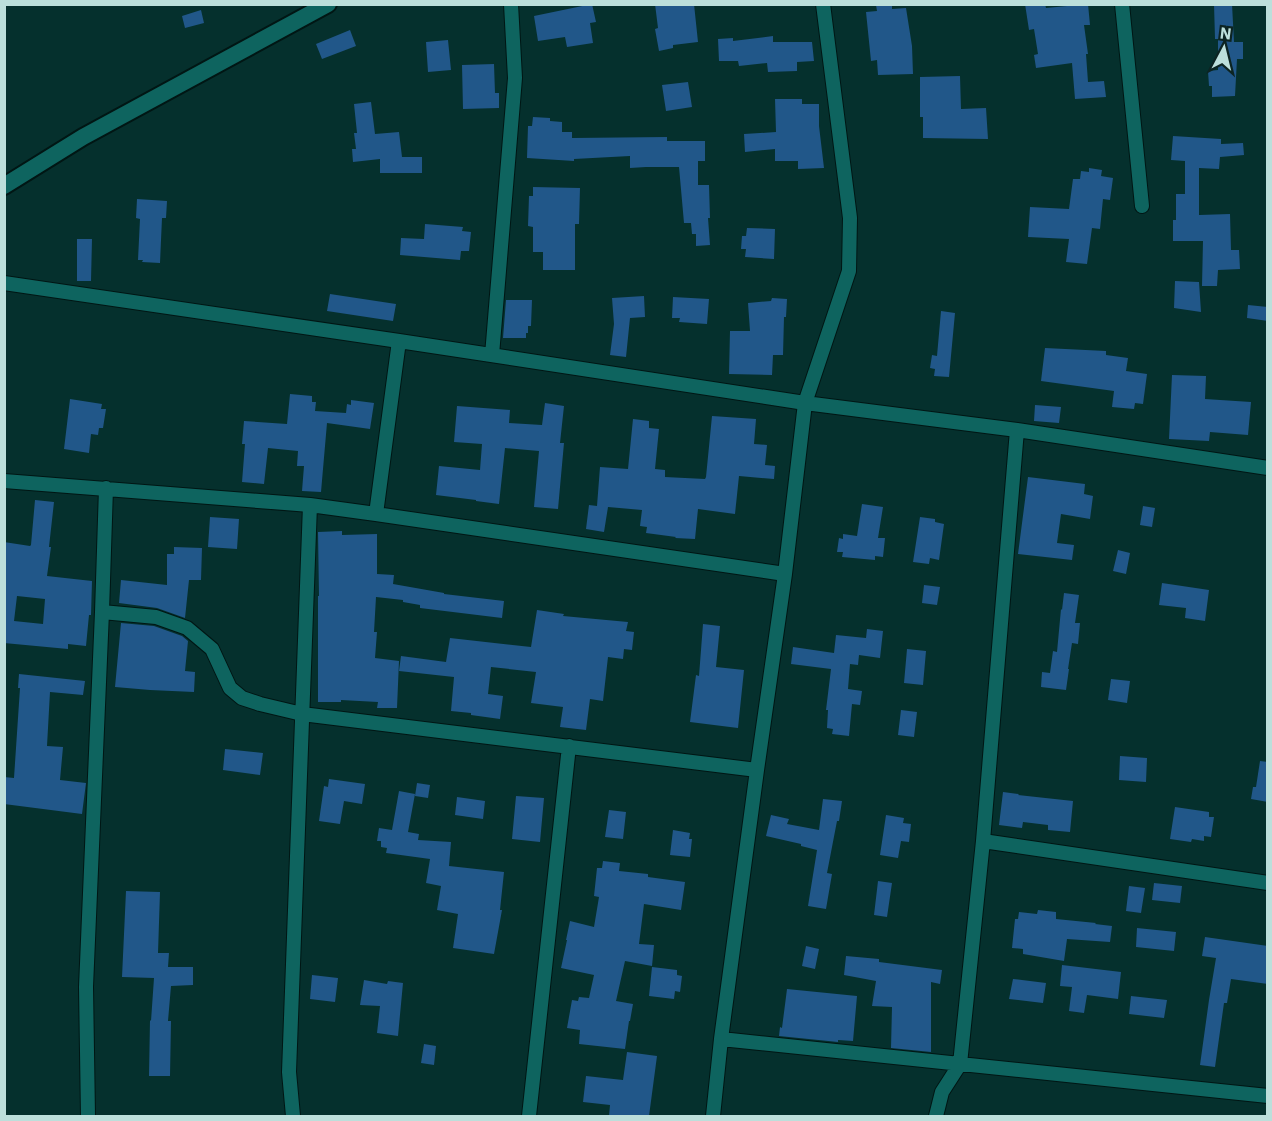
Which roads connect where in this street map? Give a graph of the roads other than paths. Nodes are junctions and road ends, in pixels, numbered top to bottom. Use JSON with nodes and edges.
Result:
{"nodes":[{"id":1,"x":328,"y":4,"type":"edge"},
{"id":2,"x":511,"y":4,"type":"edge"},
{"id":3,"x":823,"y":4,"type":"edge"},
{"id":4,"x":1122,"y":4,"type":"edge"},
{"id":5,"x":4,"y":186,"type":"edge"},
{"id":6,"x":1142,"y":206,"type":"dead end"},
{"id":7,"x":4,"y":284,"type":"edge"},
{"id":8,"x":399,"y":341,"type":"junction"},
{"id":9,"x":492,"y":355,"type":"junction"},
{"id":10,"x":805,"y":403,"type":"junction"},
{"id":11,"x":1017,"y":430,"type":"junction"},
{"id":12,"x":1268,"y":468,"type":"edge"},
{"id":13,"x":4,"y":481,"type":"edge"},
{"id":14,"x":106,"y":488,"type":"junction"},
{"id":15,"x":310,"y":506,"type":"junction"},
{"id":16,"x":376,"y":514,"type":"junction"},
{"id":17,"x":785,"y":574,"type":"junction"},
{"id":18,"x":102,"y":612,"type":"junction"},
{"id":19,"x":302,"y":714,"type":"junction"},
{"id":20,"x":569,"y":746,"type":"junction"},
{"id":21,"x":757,"y":770,"type":"junction"},
{"id":22,"x":983,"y":841,"type":"junction"},
{"id":23,"x":1268,"y":883,"type":"edge"},
{"id":24,"x":721,"y":1039,"type":"junction"},
{"id":25,"x":960,"y":1064,"type":"junction"},
{"id":26,"x":1268,"y":1096,"type":"edge"},
{"id":27,"x":88,"y":1116,"type":"edge"},
{"id":28,"x":293,"y":1116,"type":"edge"},
{"id":29,"x":529,"y":1116,"type":"edge"},
{"id":30,"x":713,"y":1116,"type":"edge"},
{"id":31,"x":936,"y":1116,"type":"edge"}],
"edges":[{"from":1,"to":5,"type":"street"},
{"from":2,"to":9,"type":"street"},
{"from":3,"to":10,"type":"street"},
{"from":4,"to":6,"type":"street"},
{"from":7,"to":8,"type":"street"},
{"from":8,"to":9,"type":"street"},
{"from":8,"to":16,"type":"street"},
{"from":9,"to":10,"type":"street"},
{"from":10,"to":11,"type":"street"},
{"from":10,"to":17,"type":"street"},
{"from":11,"to":12,"type":"street"},
{"from":11,"to":22,"type":"street"},
{"from":13,"to":14,"type":"street"},
{"from":14,"to":15,"type":"street"},
{"from":14,"to":18,"type":"street"},
{"from":15,"to":16,"type":"street"},
{"from":15,"to":19,"type":"street"},
{"from":16,"to":17,"type":"street"},
{"from":17,"to":21,"type":"street"},
{"from":18,"to":19,"type":"street"},
{"from":18,"to":27,"type":"street"},
{"from":19,"to":20,"type":"street"},
{"from":19,"to":28,"type":"street"},
{"from":20,"to":21,"type":"street"},
{"from":20,"to":29,"type":"street"},
{"from":21,"to":24,"type":"street"},
{"from":22,"to":23,"type":"street"},
{"from":22,"to":25,"type":"street"},
{"from":24,"to":25,"type":"street"},
{"from":24,"to":30,"type":"street"},
{"from":25,"to":26,"type":"street"},
{"from":25,"to":31,"type":"street"}]}
